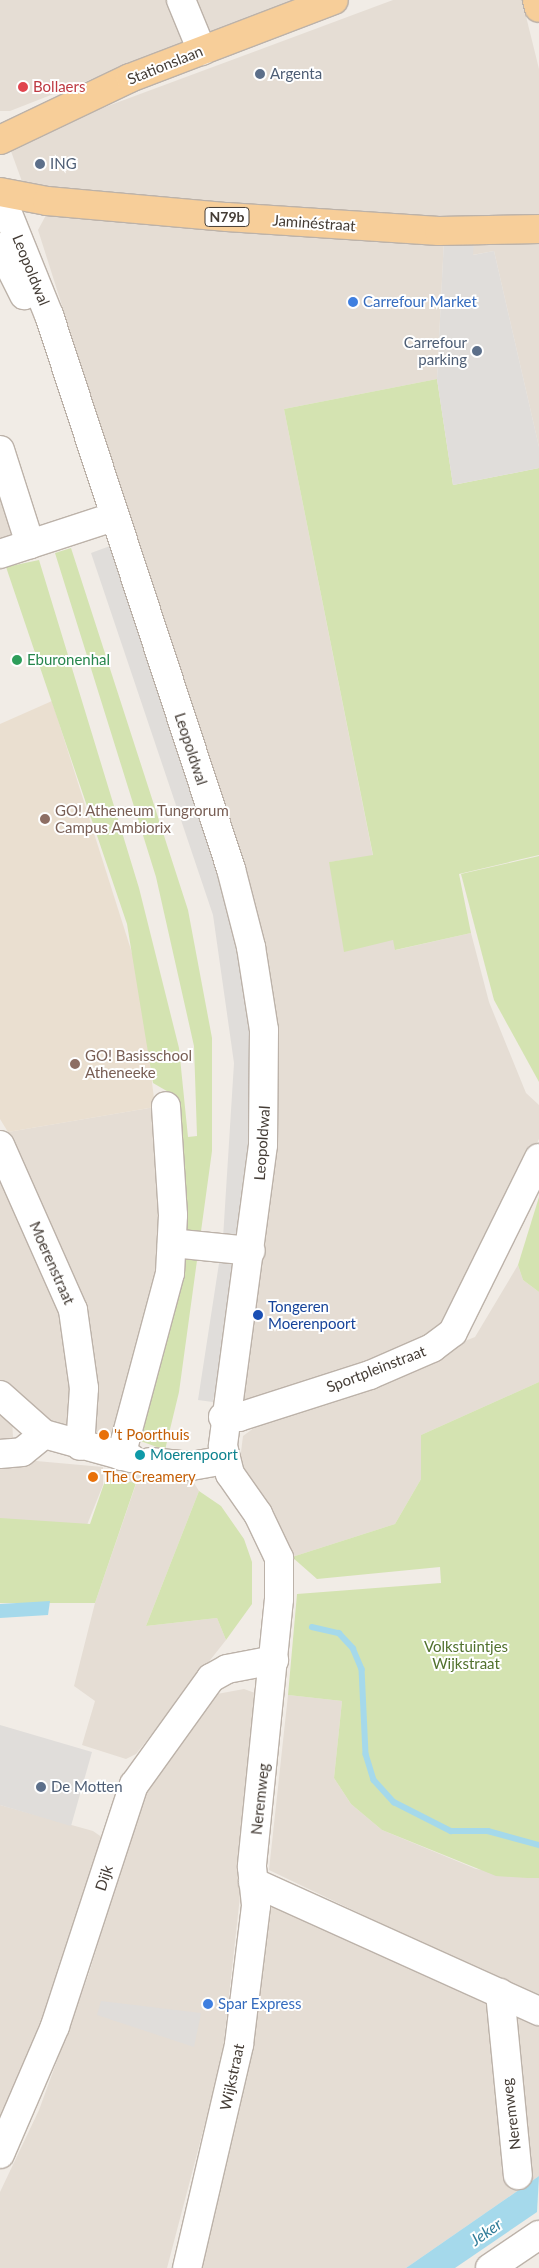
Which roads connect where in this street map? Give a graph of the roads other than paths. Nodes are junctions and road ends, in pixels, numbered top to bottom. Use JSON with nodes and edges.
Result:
{"nodes":[{"id":1,"x":181,"y":0,"type":"edge"},
{"id":2,"x":334,"y":0,"type":"edge"},
{"id":3,"x":537,"y":0,"type":"edge"},
{"id":4,"x":539,"y":8,"type":"edge"},
{"id":5,"x":202,"y":50,"type":"junction"},
{"id":6,"x":46,"y":115,"type":"junction"},
{"id":7,"x":0,"y":118,"type":"edge"},
{"id":8,"x":0,"y":140,"type":"edge"},
{"id":9,"x":0,"y":193,"type":"edge"},
{"id":10,"x":47,"y":201,"type":"junction"},
{"id":11,"x":539,"y":229,"type":"edge"},
{"id":12,"x":11,"y":246,"type":"edge"},
{"id":13,"x":0,"y":450,"type":"edge"},
{"id":14,"x":113,"y":517,"type":"junction"},
{"id":15,"x":30,"y":544,"type":"junction"},
{"id":16,"x":0,"y":554,"type":"edge"},
{"id":17,"x":166,"y":1106,"type":"dead end"},
{"id":18,"x":0,"y":1145,"type":"edge"},
{"id":19,"x":539,"y":1158,"type":"edge"},
{"id":20,"x":172,"y":1243,"type":"junction"},
{"id":21,"x":251,"y":1251,"type":"junction"},
{"id":22,"x":0,"y":1395,"type":"edge"},
{"id":23,"x":224,"y":1417,"type":"junction"},
{"id":24,"x":44,"y":1434,"type":"junction"},
{"id":25,"x":80,"y":1446,"type":"junction"},
{"id":26,"x":0,"y":1454,"type":"edge"},
{"id":27,"x":134,"y":1459,"type":"junction"},
{"id":28,"x":225,"y":1460,"type":"junction"},
{"id":29,"x":274,"y":1660,"type":"junction"},
{"id":30,"x":253,"y":1882,"type":"junction"},
{"id":31,"x":500,"y":1993,"type":"junction"},
{"id":32,"x":539,"y":2011,"type":"edge"},
{"id":33,"x":0,"y":2154,"type":"edge"},
{"id":34,"x":518,"y":2175,"type":"dead end"},
{"id":35,"x":539,"y":2234,"type":"edge"},
{"id":36,"x":187,"y":2268,"type":"edge"},
{"id":37,"x":490,"y":2268,"type":"edge"}],
"edges":[{"from":1,"to":5,"type":"street"},
{"from":2,"to":5,"type":"main road","name":"Stationslaan"},
{"from":3,"to":4,"type":"main road"},
{"from":5,"to":6,"type":"main road","name":"Stationslaan"},
{"from":6,"to":7,"type":"main road"},
{"from":6,"to":8,"type":"main road","name":"Stationslaan"},
{"from":9,"to":10,"type":"main road","name":"Jaminéstraat","number":"N79b"},
{"from":9,"to":12,"type":"street","name":"Leopoldwal"},
{"from":10,"to":11,"type":"main road","name":"Jaminéstraat","number":"N79b"},
{"from":10,"to":12,"type":"street"},
{"from":12,"to":14,"type":"street","name":"Leopoldwal"},
{"from":13,"to":15,"type":"street"},
{"from":14,"to":15,"type":"street"},
{"from":14,"to":21,"type":"street","name":"Leopoldwal"},
{"from":15,"to":16,"type":"street"},
{"from":17,"to":20,"type":"street"},
{"from":18,"to":25,"type":"street","name":"Moerenstraat"},
{"from":19,"to":23,"type":"street","name":"Sportpleinstraat"},
{"from":20,"to":21,"type":"street"},
{"from":20,"to":27,"type":"street"},
{"from":21,"to":23,"type":"street","name":"Leopoldwal"},
{"from":22,"to":24,"type":"street"},
{"from":23,"to":28,"type":"street","name":"Leopoldwal"},
{"from":24,"to":25,"type":"street"},
{"from":24,"to":26,"type":"street"},
{"from":25,"to":27,"type":"street"},
{"from":27,"to":28,"type":"street"},
{"from":28,"to":29,"type":"street","name":"Neremweg"},
{"from":29,"to":30,"type":"street","name":"Neremweg"},
{"from":29,"to":33,"type":"street","name":"Dijk"},
{"from":30,"to":31,"type":"street"},
{"from":30,"to":36,"type":"street","name":"Wijkstraat"},
{"from":31,"to":32,"type":"street"},
{"from":31,"to":34,"type":"street","name":"Neremweg"},
{"from":35,"to":37,"type":"street"}]}
